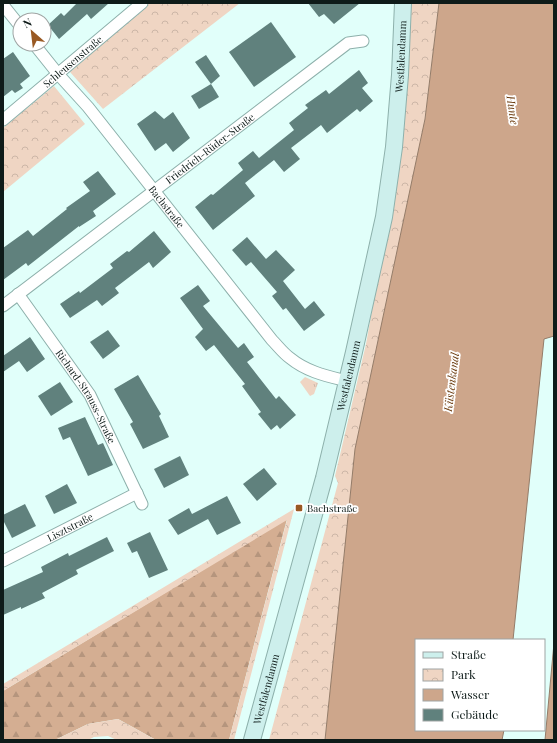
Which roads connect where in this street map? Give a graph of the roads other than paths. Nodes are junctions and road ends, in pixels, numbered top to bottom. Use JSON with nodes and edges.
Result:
{"nodes":[{"id":1,"x":142,"y":3,"type":"edge"},
{"id":2,"x":403,"y":3,"type":"edge"},
{"id":3,"x":3,"y":5,"type":"edge"},
{"id":4,"x":12,"y":16,"type":"edge"},
{"id":5,"x":363,"y":40,"type":"dead end"},
{"id":6,"x":40,"y":52,"type":"edge"},
{"id":7,"x":58,"y":74,"type":"junction"},
{"id":8,"x":3,"y":120,"type":"edge"},
{"id":9,"x":154,"y":192,"type":"junction"},
{"id":10,"x":18,"y":294,"type":"junction"},
{"id":11,"x":3,"y":306,"type":"edge"},
{"id":12,"x":348,"y":381,"type":"junction"},
{"id":13,"x":136,"y":493,"type":"junction"},
{"id":14,"x":142,"y":504,"type":"dead end"},
{"id":15,"x":3,"y":561,"type":"edge"},
{"id":16,"x":252,"y":740,"type":"edge"}],
"edges":[{"from":1,"to":7,"type":"street","name":"Schleusenstraße"},
{"from":2,"to":12,"type":"street","name":"Westfalendamm"},
{"from":3,"to":4,"type":"street"},
{"from":5,"to":9,"type":"street","name":"Friedrich-Rüder-Straße"},
{"from":6,"to":7,"type":"street","name":"Bachstraße"},
{"from":7,"to":8,"type":"street","name":"Schleusenstraße"},
{"from":7,"to":9,"type":"street","name":"Bachstraße"},
{"from":9,"to":10,"type":"street","name":"Friedrich-Rüder-Straße"},
{"from":9,"to":12,"type":"street","name":"Bachstraße"},
{"from":10,"to":11,"type":"street","name":"Friedrich-Rüder-Straße"},
{"from":10,"to":13,"type":"street","name":"Richard-Strauss-Straße"},
{"from":12,"to":16,"type":"street","name":"Westfalendamm"},
{"from":13,"to":14,"type":"street","name":"Richard-Strauss-Straße"},
{"from":13,"to":15,"type":"street","name":"Lisztstraße"}]}
